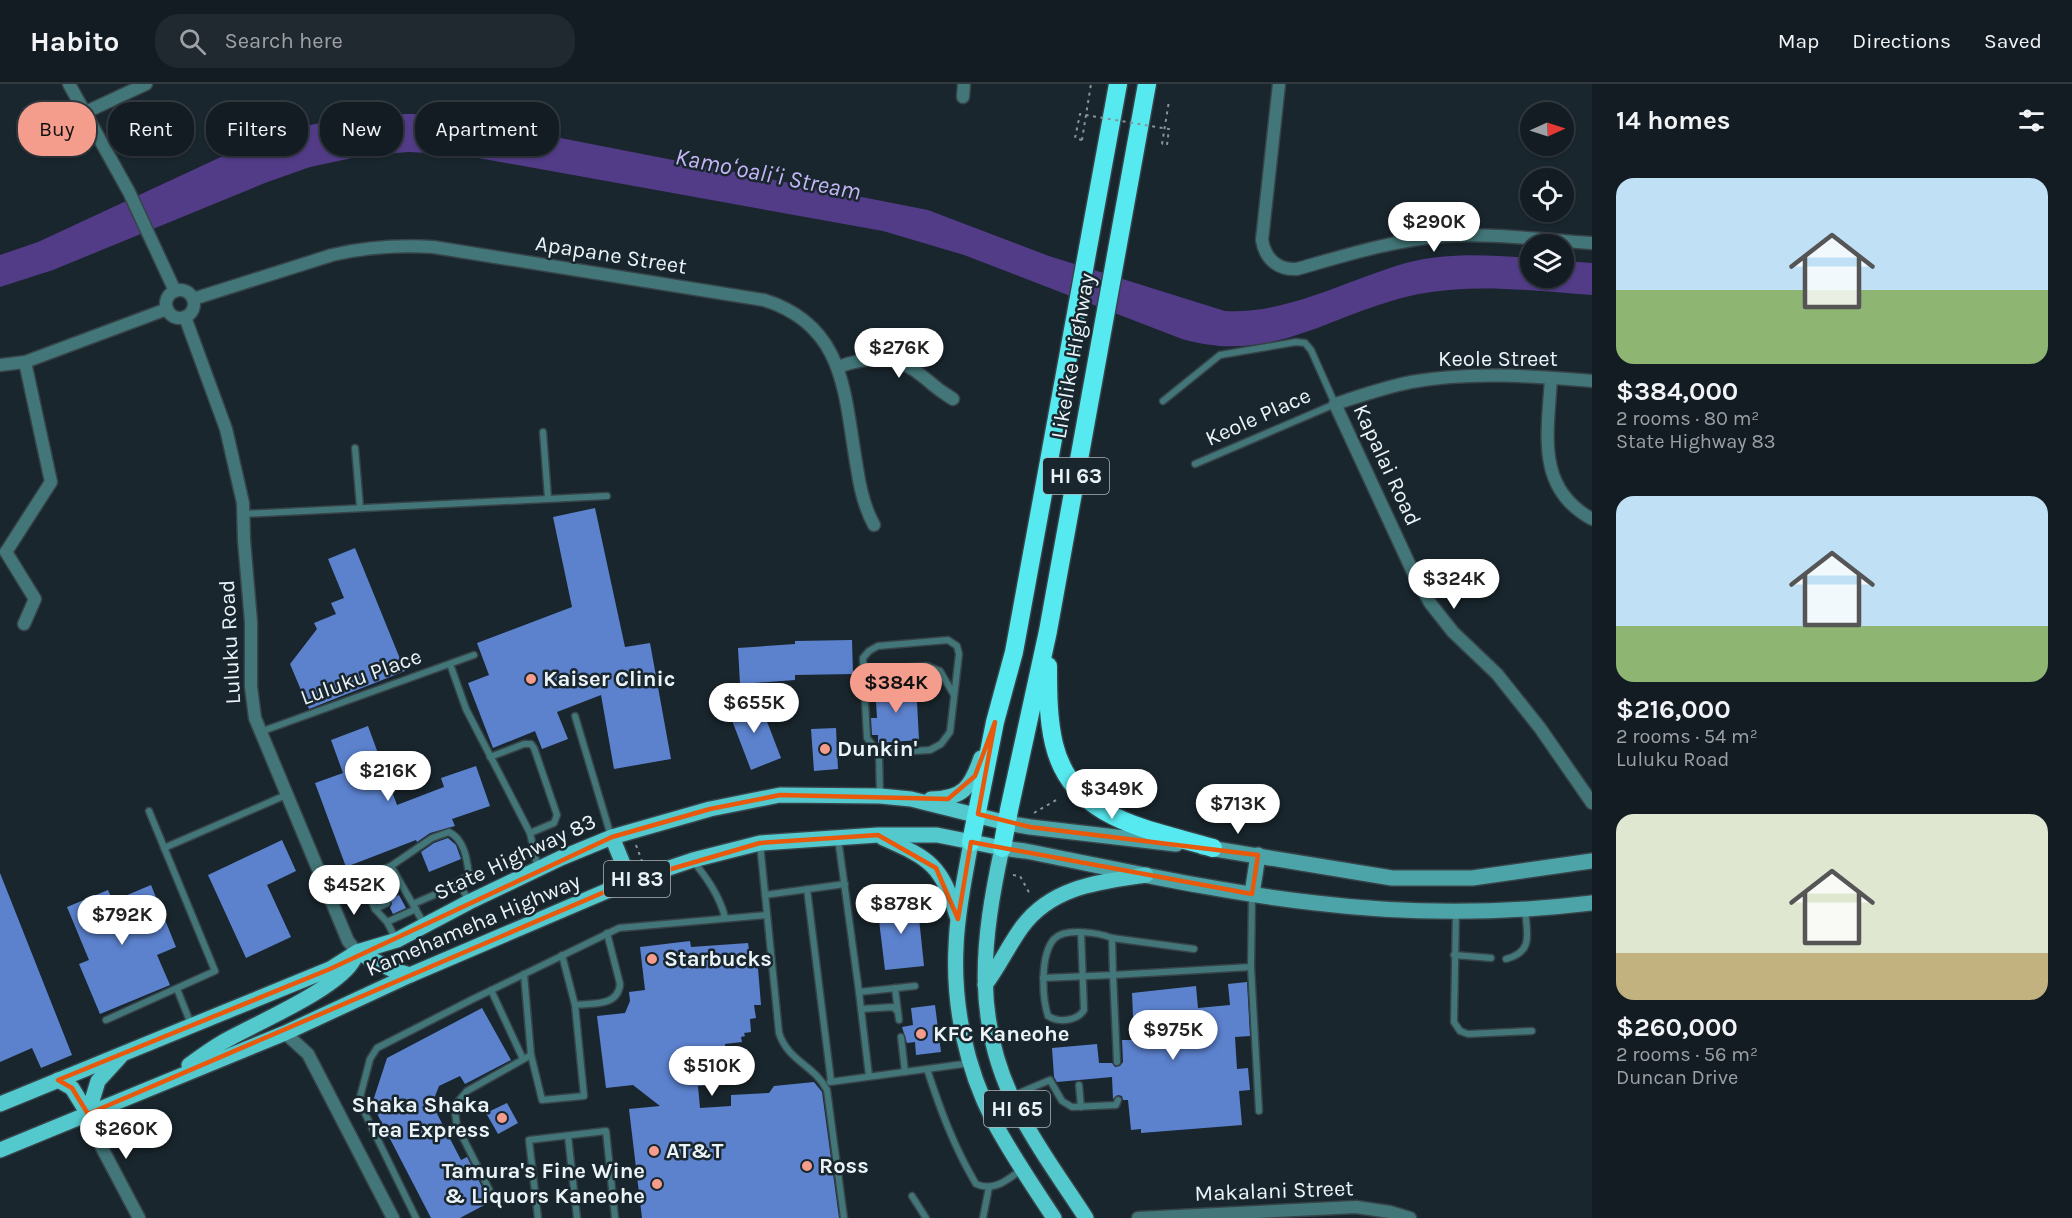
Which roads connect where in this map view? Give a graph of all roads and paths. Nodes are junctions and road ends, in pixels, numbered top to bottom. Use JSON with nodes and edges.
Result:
{"nodes":[{"id":1,"x":69,"y":84,"type":"edge"},
{"id":2,"x":147,"y":84,"type":"edge"},
{"id":3,"x":1091,"y":84,"type":"edge"},
{"id":4,"x":1118,"y":84,"type":"edge"},
{"id":5,"x":1147,"y":84,"type":"edge"},
{"id":6,"x":1279,"y":84,"type":"edge"},
{"id":7,"x":1169,"y":101,"type":"dead end"},
{"id":8,"x":80,"y":102,"type":"edge"},
{"id":9,"x":96,"y":107,"type":"edge"},
{"id":10,"x":96,"y":131,"type":"edge"},
{"id":11,"x":1592,"y":243,"type":"edge"},
{"id":12,"x":175,"y":291,"type":"junction"},
{"id":13,"x":193,"y":299,"type":"junction"},
{"id":14,"x":167,"y":309,"type":"junction"},
{"id":15,"x":185,"y":317,"type":"junction"},
{"id":16,"x":25,"y":362,"type":"junction"},
{"id":17,"x":0,"y":365,"type":"edge"},
{"id":18,"x":838,"y":367,"type":"junction"},
{"id":19,"x":1551,"y":378,"type":"junction"},
{"id":20,"x":1592,"y":381,"type":"edge"},
{"id":21,"x":953,"y":399,"type":"dead end"},
{"id":22,"x":1163,"y":401,"type":"dead end"},
{"id":23,"x":1335,"y":404,"type":"junction"},
{"id":24,"x":543,"y":432,"type":"dead end"},
{"id":25,"x":355,"y":448,"type":"dead end"},
{"id":26,"x":1195,"y":464,"type":"dead end"},
{"id":27,"x":607,"y":496,"type":"dead end"},
{"id":28,"x":548,"y":498,"type":"junction"},
{"id":29,"x":360,"y":507,"type":"junction"},
{"id":30,"x":243,"y":514,"type":"junction"},
{"id":31,"x":1592,"y":519,"type":"edge"},
{"id":32,"x":874,"y":525,"type":"dead end"},
{"id":33,"x":3,"y":552,"type":"edge"},
{"id":34,"x":24,"y":624,"type":"dead end"},
{"id":35,"x":1047,"y":638,"type":"junction"},
{"id":36,"x":474,"y":655,"type":"dead end"},
{"id":37,"x":450,"y":664,"type":"junction"},
{"id":38,"x":864,"y":683,"type":"junction"},
{"id":39,"x":954,"y":695,"type":"junction"},
{"id":40,"x":575,"y":716,"type":"dead end"},
{"id":41,"x":995,"y":722,"type":"junction"},
{"id":42,"x":260,"y":732,"type":"junction"},
{"id":43,"x":879,"y":753,"type":"junction"},
{"id":44,"x":490,"y":757,"type":"junction"},
{"id":45,"x":286,"y":795,"type":"junction"},
{"id":46,"x":880,"y":796,"type":"junction"},
{"id":47,"x":910,"y":799,"type":"junction"},
{"id":48,"x":1059,"y":799,"type":"dead end"},
{"id":49,"x":1592,"y":804,"type":"edge"},
{"id":50,"x":148,"y":811,"type":"dead end"},
{"id":51,"x":978,"y":814,"type":"junction"},
{"id":52,"x":1032,"y":814,"type":"dead end"},
{"id":53,"x":1007,"y":823,"type":"junction"},
{"id":54,"x":530,"y":833,"type":"junction"},
{"id":55,"x":878,"y":835,"type":"junction"},
{"id":56,"x":612,"y":837,"type":"junction"},
{"id":57,"x":838,"y":837,"type":"junction"},
{"id":58,"x":971,"y":842,"type":"junction"},
{"id":59,"x":760,"y":843,"type":"junction"},
{"id":60,"x":636,"y":845,"type":"dead end"},
{"id":61,"x":1002,"y":848,"type":"junction"},
{"id":62,"x":1213,"y":848,"type":"junction"},
{"id":63,"x":164,"y":849,"type":"junction"},
{"id":64,"x":1258,"y":855,"type":"junction"},
{"id":65,"x":693,"y":860,"type":"junction"},
{"id":66,"x":1592,"y":861,"type":"edge"},
{"id":67,"x":391,"y":866,"type":"junction"},
{"id":68,"x":538,"y":869,"type":"junction"},
{"id":69,"x":645,"y":869,"type":"dead end"},
{"id":70,"x":1021,"y":871,"type":"dead end"},
{"id":71,"x":1146,"y":874,"type":"junction"},
{"id":72,"x":1013,"y":875,"type":"dead end"},
{"id":73,"x":1020,"y":876,"type":"junction"},
{"id":74,"x":362,"y":879,"type":"junction"},
{"id":75,"x":630,"y":881,"type":"junction"},
{"id":76,"x":459,"y":882,"type":"junction"},
{"id":77,"x":845,"y":884,"type":"junction"},
{"id":78,"x":807,"y":889,"type":"junction"},
{"id":79,"x":328,"y":894,"type":"junction"},
{"id":80,"x":1252,"y":894,"type":"junction"},
{"id":81,"x":765,"y":895,"type":"junction"},
{"id":82,"x":1034,"y":901,"type":"dead end"},
{"id":83,"x":470,"y":902,"type":"junction"},
{"id":84,"x":387,"y":903,"type":"dead end"},
{"id":85,"x":1592,"y":903,"type":"edge"},
{"id":86,"x":414,"y":906,"type":"junction"},
{"id":87,"x":375,"y":909,"type":"junction"},
{"id":88,"x":1456,"y":910,"type":"junction"},
{"id":89,"x":1525,"y":910,"type":"junction"},
{"id":90,"x":767,"y":915,"type":"junction"},
{"id":91,"x":719,"y":919,"type":"junction"},
{"id":92,"x":958,"y":919,"type":"junction"},
{"id":93,"x":387,"y":922,"type":"junction"},
{"id":94,"x":424,"y":924,"type":"junction"},
{"id":95,"x":607,"y":933,"type":"junction"},
{"id":96,"x":1081,"y":933,"type":"junction"},
{"id":97,"x":1112,"y":938,"type":"junction"},
{"id":98,"x":397,"y":940,"type":"junction"},
{"id":99,"x":1194,"y":949,"type":"dead end"},
{"id":100,"x":357,"y":952,"type":"junction"},
{"id":101,"x":562,"y":955,"type":"junction"},
{"id":102,"x":1454,"y":955,"type":"junction"},
{"id":103,"x":1491,"y":958,"type":"dead end"},
{"id":104,"x":1506,"y":958,"type":"dead end"},
{"id":105,"x":1251,"y":968,"type":"junction"},
{"id":106,"x":524,"y":974,"type":"junction"},
{"id":107,"x":410,"y":975,"type":"junction"},
{"id":108,"x":1113,"y":975,"type":"junction"},
{"id":109,"x":1083,"y":976,"type":"junction"},
{"id":110,"x":1043,"y":978,"type":"junction"},
{"id":111,"x":915,"y":986,"type":"dead end"},
{"id":112,"x":985,"y":986,"type":"junction"},
{"id":113,"x":895,"y":988,"type":"junction"},
{"id":114,"x":177,"y":989,"type":"junction"},
{"id":115,"x":491,"y":990,"type":"junction"},
{"id":116,"x":859,"y":992,"type":"junction"},
{"id":117,"x":574,"y":1005,"type":"junction"},
{"id":118,"x":861,"y":1009,"type":"junction"},
{"id":119,"x":898,"y":1012,"type":"junction"},
{"id":120,"x":106,"y":1020,"type":"dead end"},
{"id":121,"x":899,"y":1020,"type":"dead end"},
{"id":122,"x":192,"y":1024,"type":"junction"},
{"id":123,"x":1532,"y":1031,"type":"dead end"},
{"id":124,"x":285,"y":1033,"type":"junction"},
{"id":125,"x":901,"y":1037,"type":"dead end"},
{"id":126,"x":124,"y":1053,"type":"junction"},
{"id":127,"x":531,"y":1055,"type":"junction"},
{"id":128,"x":523,"y":1059,"type":"junction"},
{"id":129,"x":1117,"y":1062,"type":"dead end"},
{"id":130,"x":970,"y":1063,"type":"junction"},
{"id":131,"x":927,"y":1069,"type":"junction"},
{"id":132,"x":905,"y":1072,"type":"junction"},
{"id":133,"x":869,"y":1076,"type":"junction"},
{"id":134,"x":58,"y":1080,"type":"junction"},
{"id":135,"x":831,"y":1082,"type":"junction"},
{"id":136,"x":161,"y":1083,"type":"junction"},
{"id":137,"x":823,"y":1083,"type":"junction"},
{"id":138,"x":1079,"y":1085,"type":"dead end"},
{"id":139,"x":1011,"y":1096,"type":"junction"},
{"id":140,"x":1118,"y":1100,"type":"dead end"},
{"id":141,"x":0,"y":1104,"type":"edge"},
{"id":142,"x":1081,"y":1107,"type":"junction"},
{"id":143,"x":1259,"y":1110,"type":"dead end"},
{"id":144,"x":88,"y":1113,"type":"junction"},
{"id":145,"x":568,"y":1136,"type":"junction"},
{"id":146,"x":0,"y":1150,"type":"edge"},
{"id":147,"x":1022,"y":1169,"type":"junction"},
{"id":148,"x":989,"y":1188,"type":"junction"},
{"id":149,"x":535,"y":1196,"type":"junction"},
{"id":150,"x":912,"y":1196,"type":"dead end"},
{"id":151,"x":1310,"y":1214,"type":"edge"},
{"id":152,"x":139,"y":1218,"type":"edge"},
{"id":153,"x":393,"y":1218,"type":"edge"},
{"id":154,"x":416,"y":1218,"type":"edge"},
{"id":155,"x":538,"y":1218,"type":"edge"},
{"id":156,"x":577,"y":1218,"type":"edge"},
{"id":157,"x":615,"y":1218,"type":"edge"},
{"id":158,"x":844,"y":1218,"type":"edge"},
{"id":159,"x":926,"y":1218,"type":"edge"},
{"id":160,"x":983,"y":1218,"type":"edge"},
{"id":161,"x":1054,"y":1218,"type":"edge"},
{"id":162,"x":1086,"y":1218,"type":"edge"},
{"id":163,"x":1138,"y":1218,"type":"edge"},
{"id":164,"x":1410,"y":1218,"type":"edge"}],
"edges":[{"from":1,"to":8,"type":"street"},
{"from":2,"to":9,"type":"street"},
{"from":3,"to":7,"type":"path","bridge":true},
{"from":4,"to":41,"type":"highway","name":"Likelike Highway","number":"HI 63"},
{"from":5,"to":35,"type":"highway","name":"Likelike Highway","number":"HI 63"},
{"from":6,"to":11,"type":"street"},
{"from":10,"to":12,"type":"street"},
{"from":12,"to":13,"type":"street"},
{"from":12,"to":14,"type":"street"},
{"from":13,"to":15,"type":"street"},
{"from":13,"to":18,"type":"street","name":"Apapane Street"},
{"from":14,"to":15,"type":"street"},
{"from":14,"to":16,"type":"street"},
{"from":15,"to":30,"type":"street","name":"Luluku Road"},
{"from":16,"to":17,"type":"street"},
{"from":16,"to":33,"type":"street"},
{"from":18,"to":21,"type":"street"},
{"from":18,"to":32,"type":"street","name":"Apapane Street"},
{"from":19,"to":20,"type":"street","name":"Keole Street"},
{"from":19,"to":23,"type":"street","name":"Keole Street"},
{"from":19,"to":31,"type":"street"},
{"from":22,"to":23,"type":"lane"},
{"from":23,"to":26,"type":"lane","name":"Keole Place"},
{"from":23,"to":49,"type":"street","name":"Kapalai Road"},
{"from":24,"to":28,"type":"lane"},
{"from":25,"to":29,"type":"lane"},
{"from":27,"to":28,"type":"lane"},
{"from":28,"to":29,"type":"lane"},
{"from":29,"to":30,"type":"lane"},
{"from":30,"to":42,"type":"street","name":"Luluku Road"},
{"from":33,"to":34,"type":"street"},
{"from":35,"to":53,"type":"highway","name":"Likelike Highway","number":"HI 63"},
{"from":35,"to":62,"type":"highway"},
{"from":36,"to":37,"type":"lane","name":"Luluku Place"},
{"from":37,"to":42,"type":"lane","name":"Luluku Place"},
{"from":37,"to":44,"type":"lane"},
{"from":38,"to":39,"type":"lane"},
{"from":38,"to":39,"type":"lane"},
{"from":38,"to":43,"type":"lane"},
{"from":39,"to":43,"type":"lane"},
{"from":40,"to":56,"type":"lane"},
{"from":41,"to":47,"type":"main road","number":"HI 83"},
{"from":41,"to":51,"type":"highway","name":"Likelike Highway","number":"HI 63"},
{"from":42,"to":45,"type":"street","name":"Luluku Road"},
{"from":43,"to":46,"type":"lane"},
{"from":44,"to":54,"type":"lane"},
{"from":44,"to":54,"type":"lane"},
{"from":45,"to":63,"type":"lane"},
{"from":45,"to":79,"type":"street","name":"Luluku Road"},
{"from":46,"to":47,"type":"main road","name":"State Highway 83","number":"HI 83"},
{"from":46,"to":56,"type":"main road","name":"State Highway 83","number":"HI 83"},
{"from":47,"to":51,"type":"main road","name":"State Highway 83"},
{"from":48,"to":52,"type":"path"},
{"from":50,"to":63,"type":"lane"},
{"from":51,"to":53,"type":"main road","name":"State Highway 83"},
{"from":51,"to":58,"type":"highway","name":"Likelike Highway","number":"HI 63"},
{"from":53,"to":61,"type":"highway","name":"Likelike Highway","number":"HI 63"},
{"from":53,"to":62,"type":"main road"},
{"from":54,"to":68,"type":"lane"},
{"from":55,"to":57,"type":"main road","name":"Kamehameha Highway","number":"HI 83"},
{"from":55,"to":58,"type":"main road","name":"Kamehameha Highway","number":"HI 83"},
{"from":55,"to":92,"type":"main road"},
{"from":56,"to":68,"type":"main road","name":"State Highway 83","number":"HI 83"},
{"from":56,"to":75,"type":"main road"},
{"from":57,"to":59,"type":"main road","name":"Kamehameha Highway","number":"HI 83"},
{"from":57,"to":77,"type":"lane"},
{"from":58,"to":61,"type":"main road","name":"Kamehameha Highway","number":"HI 83"},
{"from":58,"to":92,"type":"main road","number":"HI 65"},
{"from":59,"to":65,"type":"main road","name":"Kamehameha Highway","number":"HI 83"},
{"from":59,"to":81,"type":"lane"},
{"from":60,"to":69,"type":"path"},
{"from":61,"to":71,"type":"main road","name":"Kamehameha Highway"},
{"from":61,"to":112,"type":"main road","number":"HI 65"},
{"from":62,"to":64,"type":"main road"},
{"from":63,"to":114,"type":"lane"},
{"from":64,"to":66,"type":"main road"},
{"from":64,"to":80,"type":"main road"},
{"from":65,"to":75,"type":"main road","name":"Kamehameha Highway","number":"HI 83"},
{"from":65,"to":91,"type":"lane"},
{"from":67,"to":74,"type":"lane"},
{"from":67,"to":76,"type":"lane"},
{"from":67,"to":86,"type":"lane"},
{"from":68,"to":83,"type":"main road","name":"State Highway 83","number":"HI 83"},
{"from":70,"to":73,"type":"path"},
{"from":71,"to":80,"type":"main road","name":"Kamehameha Highway"},
{"from":71,"to":112,"type":"main road"},
{"from":72,"to":73,"type":"path"},
{"from":73,"to":82,"type":"path"},
{"from":74,"to":79,"type":"lane"},
{"from":74,"to":87,"type":"lane"},
{"from":75,"to":107,"type":"main road","name":"Kamehameha Highway","number":"HI 83"},
{"from":76,"to":83,"type":"lane"},
{"from":76,"to":86,"type":"lane"},
{"from":77,"to":78,"type":"lane"},
{"from":77,"to":116,"type":"lane"},
{"from":78,"to":81,"type":"lane"},
{"from":78,"to":135,"type":"lane"},
{"from":79,"to":100,"type":"street","name":"Luluku Road"},
{"from":80,"to":88,"type":"main road","name":"Kamehameha Highway"},
{"from":80,"to":105,"type":"lane"},
{"from":81,"to":90,"type":"lane"},
{"from":83,"to":94,"type":"main road","name":"State Highway 83","number":"HI 83"},
{"from":84,"to":87,"type":"lane"},
{"from":85,"to":89,"type":"main road","name":"Kamehameha Highway"},
{"from":86,"to":93,"type":"lane"},
{"from":86,"to":94,"type":"lane"},
{"from":87,"to":93,"type":"lane"},
{"from":88,"to":89,"type":"main road","name":"Kamehameha Highway"},
{"from":88,"to":102,"type":"lane"},
{"from":89,"to":104,"type":"lane"},
{"from":90,"to":91,"type":"lane"},
{"from":90,"to":137,"type":"lane"},
{"from":91,"to":95,"type":"lane"},
{"from":92,"to":130,"type":"main road","number":"HI 65"},
{"from":93,"to":98,"type":"lane"},
{"from":94,"to":98,"type":"main road","name":"State Highway 83","number":"HI 83"},
{"from":95,"to":101,"type":"lane"},
{"from":95,"to":117,"type":"lane"},
{"from":96,"to":97,"type":"lane"},
{"from":96,"to":109,"type":"lane"},
{"from":96,"to":110,"type":"lane"},
{"from":97,"to":99,"type":"lane"},
{"from":97,"to":108,"type":"lane"},
{"from":98,"to":100,"type":"main road","name":"State Highway 83","number":"HI 83"},
{"from":100,"to":107,"type":"main road"},
{"from":100,"to":122,"type":"main road","name":"State Highway 83","number":"HI 83"},
{"from":100,"to":136,"type":"main road"},
{"from":101,"to":106,"type":"lane"},
{"from":101,"to":117,"type":"lane"},
{"from":102,"to":103,"type":"lane"},
{"from":102,"to":123,"type":"lane"},
{"from":105,"to":108,"type":"lane"},
{"from":105,"to":143,"type":"lane"},
{"from":106,"to":115,"type":"lane"},
{"from":106,"to":127,"type":"lane"},
{"from":107,"to":124,"type":"main road","name":"Kamehameha Highway","number":"HI 83"},
{"from":108,"to":109,"type":"lane"},
{"from":108,"to":129,"type":"lane"},
{"from":109,"to":110,"type":"lane"},
{"from":109,"to":110,"type":"lane"},
{"from":111,"to":113,"type":"lane"},
{"from":112,"to":139,"type":"main road","number":"HI 65"},
{"from":113,"to":116,"type":"lane"},
{"from":113,"to":119,"type":"lane"},
{"from":114,"to":120,"type":"lane"},
{"from":114,"to":122,"type":"lane"},
{"from":115,"to":128,"type":"lane"},
{"from":115,"to":154,"type":"lane"},
{"from":116,"to":118,"type":"lane"},
{"from":117,"to":127,"type":"lane"},
{"from":118,"to":119,"type":"lane"},
{"from":118,"to":133,"type":"lane"},
{"from":119,"to":121,"type":"lane"},
{"from":122,"to":126,"type":"main road","name":"State Highway 83","number":"HI 83"},
{"from":124,"to":136,"type":"main road","name":"Kamehameha Highway","number":"HI 83"},
{"from":124,"to":153,"type":"street"},
{"from":125,"to":132,"type":"lane"},
{"from":126,"to":134,"type":"main road","name":"State Highway 83","number":"HI 83"},
{"from":126,"to":144,"type":"main road"},
{"from":127,"to":128,"type":"lane"},
{"from":128,"to":149,"type":"lane"},
{"from":130,"to":131,"type":"lane"},
{"from":130,"to":147,"type":"main road","number":"HI 65"},
{"from":131,"to":132,"type":"lane"},
{"from":131,"to":148,"type":"lane"},
{"from":132,"to":133,"type":"lane"},
{"from":133,"to":135,"type":"lane"},
{"from":134,"to":141,"type":"main road","name":"State Highway 83","number":"HI 83"},
{"from":134,"to":144,"type":"main road"},
{"from":135,"to":137,"type":"lane"},
{"from":136,"to":144,"type":"main road","name":"Kamehameha Highway","number":"HI 83"},
{"from":137,"to":158,"type":"lane"},
{"from":138,"to":142,"type":"lane"},
{"from":139,"to":142,"type":"lane"},
{"from":139,"to":162,"type":"main road","number":"HI 65"},
{"from":140,"to":142,"type":"lane"},
{"from":144,"to":146,"type":"main road","name":"Kamehameha Highway","number":"HI 83"},
{"from":144,"to":152,"type":"street"},
{"from":145,"to":149,"type":"lane"},
{"from":145,"to":156,"type":"lane"},
{"from":145,"to":157,"type":"lane"},
{"from":147,"to":148,"type":"lane"},
{"from":147,"to":161,"type":"main road","number":"HI 65"},
{"from":148,"to":160,"type":"lane"},
{"from":149,"to":155,"type":"lane"},
{"from":150,"to":159,"type":"lane"},
{"from":151,"to":163,"type":"street","name":"Makalani Street"},
{"from":151,"to":164,"type":"street","name":"Makalani Street"}]}
